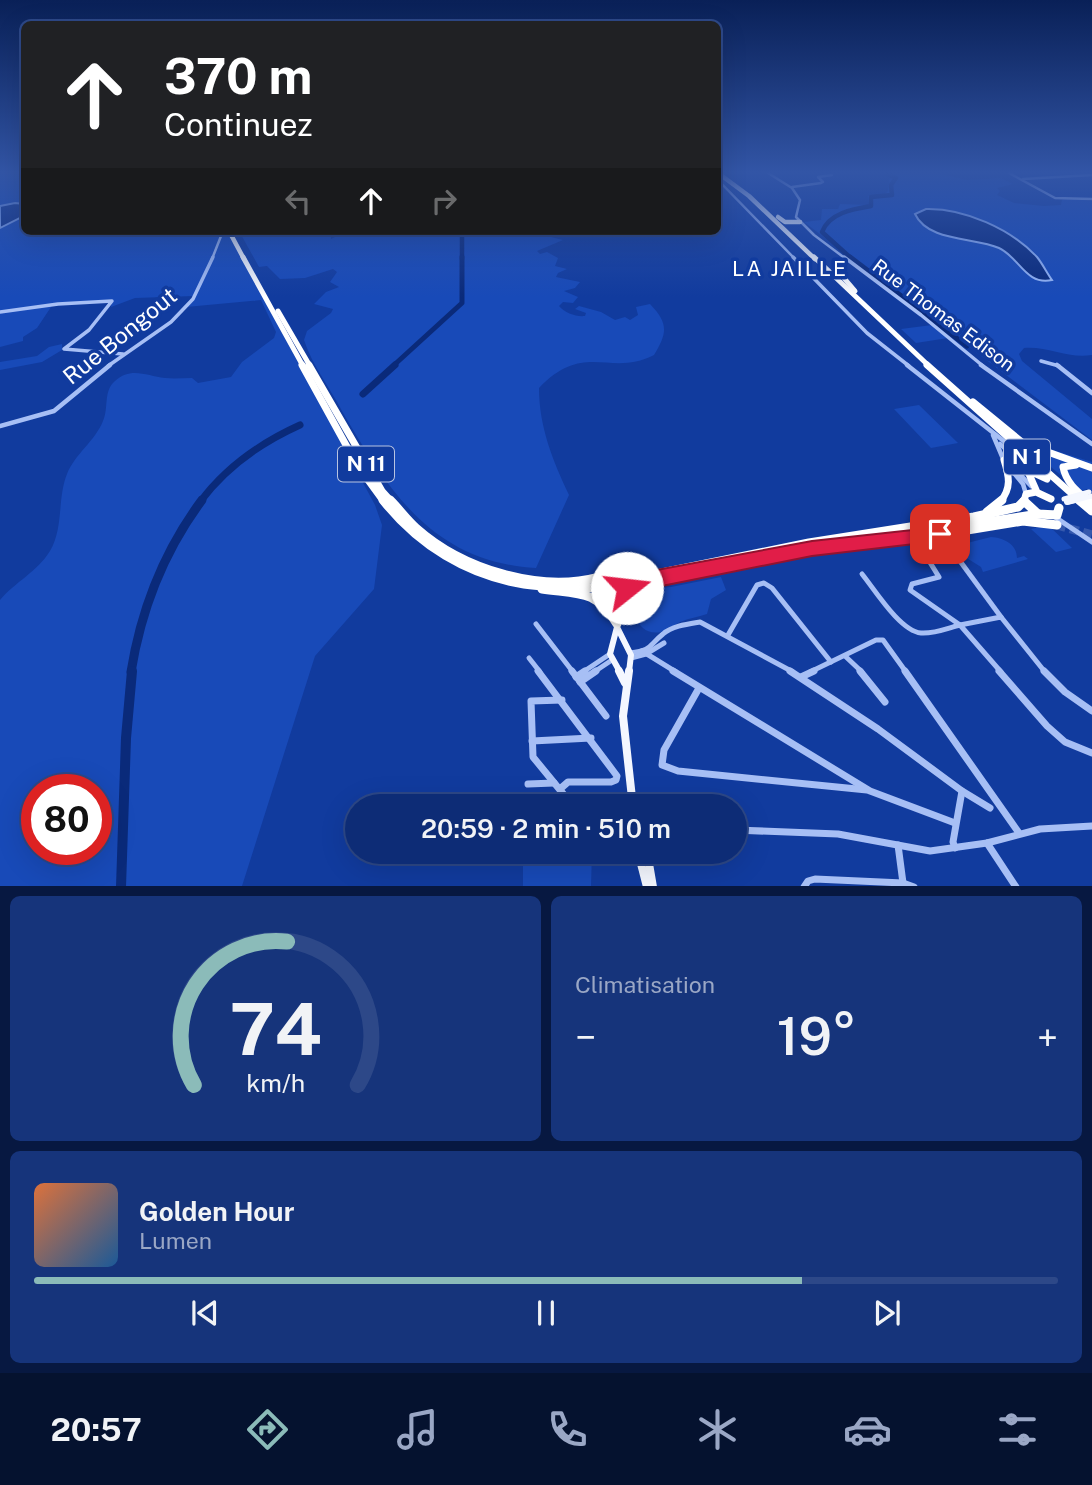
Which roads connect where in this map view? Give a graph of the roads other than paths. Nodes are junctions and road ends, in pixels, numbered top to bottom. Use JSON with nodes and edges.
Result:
{"nodes":[{"id":1,"x":751,"y":214,"type":"edge"},
{"id":2,"x":770,"y":214,"type":"edge"},
{"id":3,"x":774,"y":214,"type":"edge"},
{"id":4,"x":775,"y":214,"type":"edge"},
{"id":5,"x":796,"y":214,"type":"edge"},
{"id":6,"x":797,"y":222,"type":"junction"},
{"id":7,"x":222,"y":235,"type":"edge"},
{"id":8,"x":233,"y":235,"type":"edge"},
{"id":9,"x":233,"y":235,"type":"edge"},
{"id":10,"x":804,"y":244,"type":"junction"},
{"id":11,"x":825,"y":260,"type":"dead end"},
{"id":12,"x":817,"y":263,"type":"dead end"},
{"id":13,"x":838,"y":271,"type":"dead end"},
{"id":14,"x":825,"y":272,"type":"dead end"},
{"id":15,"x":807,"y":273,"type":"junction"},
{"id":16,"x":795,"y":274,"type":"dead end"},
{"id":17,"x":841,"y":283,"type":"junction"},
{"id":18,"x":855,"y":292,"type":"junction"},
{"id":19,"x":0,"y":312,"type":"edge"},
{"id":20,"x":124,"y":355,"type":"junction"},
{"id":21,"x":1041,"y":361,"type":"dead end"},
{"id":22,"x":1092,"y":393,"type":"edge"},
{"id":23,"x":970,"y":402,"type":"junction"},
{"id":24,"x":979,"y":421,"type":"junction"},
{"id":25,"x":0,"y":426,"type":"edge"},
{"id":26,"x":988,"y":428,"type":"junction"},
{"id":27,"x":998,"y":442,"type":"junction"},
{"id":28,"x":1092,"y":444,"type":"edge"},
{"id":29,"x":1005,"y":457,"type":"junction"},
{"id":30,"x":1092,"y":468,"type":"edge"},
{"id":31,"x":1021,"y":474,"type":"junction"},
{"id":32,"x":1037,"y":492,"type":"junction"},
{"id":33,"x":1091,"y":493,"type":"edge"},
{"id":34,"x":1025,"y":497,"type":"junction"},
{"id":35,"x":1067,"y":498,"type":"junction"},
{"id":36,"x":1051,"y":499,"type":"joint"},
{"id":37,"x":1092,"y":507,"type":"edge"},
{"id":38,"x":1059,"y":509,"type":"junction"},
{"id":39,"x":1039,"y":514,"type":"junction"},
{"id":40,"x":984,"y":515,"type":"junction"},
{"id":41,"x":1051,"y":517,"type":"junction"},
{"id":42,"x":1057,"y":525,"type":"tunnel mouth"},
{"id":43,"x":1092,"y":540,"type":"edge"},
{"id":44,"x":858,"y":542,"type":"junction"},
{"id":45,"x":946,"y":542,"type":"dead end"},
{"id":46,"x":926,"y":556,"type":"dead end"},
{"id":47,"x":862,"y":574,"type":"dead end"},
{"id":48,"x":624,"y":575,"type":"junction"},
{"id":49,"x":599,"y":577,"type":"junction"},
{"id":50,"x":524,"y":584,"type":"junction"},
{"id":51,"x":600,"y":588,"type":"junction"},
{"id":52,"x":624,"y":591,"type":"junction"},
{"id":53,"x":608,"y":594,"type":"junction"},
{"id":54,"x":1001,"y":617,"type":"junction"},
{"id":55,"x":617,"y":622,"type":"junction"},
{"id":56,"x":536,"y":624,"type":"dead end"},
{"id":57,"x":960,"y":625,"type":"junction"},
{"id":58,"x":727,"y":635,"type":"junction"},
{"id":59,"x":644,"y":653,"type":"junction"},
{"id":60,"x":630,"y":656,"type":"junction"},
{"id":61,"x":845,"y":656,"type":"junction"},
{"id":62,"x":613,"y":657,"type":"junction"},
{"id":63,"x":529,"y":658,"type":"dead end"},
{"id":64,"x":831,"y":662,"type":"junction"},
{"id":65,"x":800,"y":677,"type":"junction"},
{"id":66,"x":578,"y":680,"type":"junction"},
{"id":67,"x":626,"y":688,"type":"junction"},
{"id":68,"x":699,"y":688,"type":"junction"},
{"id":69,"x":562,"y":700,"type":"junction"},
{"id":70,"x":885,"y":702,"type":"dead end"},
{"id":71,"x":1092,"y":711,"type":"edge"},
{"id":72,"x":606,"y":716,"type":"dead end"},
{"id":73,"x":590,"y":738,"type":"junction"},
{"id":74,"x":532,"y":741,"type":"junction"},
{"id":75,"x":1092,"y":753,"type":"edge"},
{"id":76,"x":528,"y":784,"type":"dead end"},
{"id":77,"x":557,"y":786,"type":"junction"},
{"id":78,"x":870,"y":791,"type":"junction"},
{"id":79,"x":962,"y":791,"type":"junction"},
{"id":80,"x":563,"y":794,"type":"edge"},
{"id":81,"x":632,"y":794,"type":"edge"},
{"id":82,"x":990,"y":808,"type":"dead end"},
{"id":83,"x":955,"y":823,"type":"junction"},
{"id":84,"x":1092,"y":826,"type":"edge"},
{"id":85,"x":747,"y":830,"type":"edge"},
{"id":86,"x":1019,"y":833,"type":"junction"},
{"id":87,"x":987,"y":842,"type":"junction"},
{"id":88,"x":898,"y":845,"type":"junction"},
{"id":89,"x":955,"y":848,"type":"junction"},
{"id":90,"x":641,"y":864,"type":"edge"},
{"id":91,"x":649,"y":864,"type":"edge"},
{"id":92,"x":903,"y":883,"type":"junction"},
{"id":93,"x":647,"y":886,"type":"edge"},
{"id":94,"x":653,"y":886,"type":"edge"},
{"id":95,"x":805,"y":886,"type":"edge"},
{"id":96,"x":911,"y":886,"type":"edge"},
{"id":97,"x":1015,"y":886,"type":"edge"}],
"edges":[{"from":1,"to":15,"type":"street"},
{"from":2,"to":10,"type":"highway","number":"N 1"},
{"from":3,"to":10,"type":"highway","number":"N 1"},
{"from":4,"to":6,"type":"highway"},
{"from":5,"to":6,"type":"street"},
{"from":6,"to":10,"type":"highway"},
{"from":6,"to":28,"type":"street","name":"Rue Thomas Edison"},
{"from":7,"to":20,"type":"street","name":"Rue Bongout"},
{"from":8,"to":49,"type":"highway","number":"N 11"},
{"from":9,"to":50,"type":"highway","number":"N 11"},
{"from":10,"to":11,"type":"highway"},
{"from":10,"to":12,"type":"highway"},
{"from":10,"to":17,"type":"highway","number":"N 1"},
{"from":10,"to":18,"type":"highway","number":"N 1"},
{"from":13,"to":18,"type":"highway"},
{"from":14,"to":17,"type":"highway"},
{"from":15,"to":16,"type":"street"},
{"from":15,"to":24,"type":"street"},
{"from":17,"to":23,"type":"highway","number":"N 1"},
{"from":18,"to":23,"type":"highway","number":"N 1"},
{"from":19,"to":20,"type":"street"},
{"from":20,"to":25,"type":"street","name":"Rue Bongout"},
{"from":21,"to":22,"type":"street"},
{"from":23,"to":26,"type":"highway"},
{"from":23,"to":30,"type":"highway"},
{"from":23,"to":35,"type":"highway","number":"N 1"},
{"from":23,"to":37,"type":"highway","number":"N 1"},
{"from":24,"to":26,"type":"street"},
{"from":24,"to":27,"type":"street"},
{"from":26,"to":27,"type":"street"},
{"from":26,"to":31,"type":"street"},
{"from":27,"to":29,"type":"street"},
{"from":27,"to":29,"type":"street"},
{"from":29,"to":31,"type":"street"},
{"from":29,"to":34,"type":"street"},
{"from":29,"to":40,"type":"highway"},
{"from":30,"to":37,"type":"highway"},
{"from":31,"to":32,"type":"street"},
{"from":32,"to":34,"type":"highway"},
{"from":32,"to":35,"type":"highway"},
{"from":32,"to":36,"type":"highway"},
{"from":33,"to":35,"type":"main road","bridge":true},
{"from":34,"to":39,"type":"highway"},
{"from":34,"to":40,"type":"highway"},
{"from":35,"to":36,"type":"main road"},
{"from":35,"to":37,"type":"highway","number":"N 1"},
{"from":35,"to":38,"type":"main road"},
{"from":38,"to":41,"type":"highway"},
{"from":38,"to":43,"type":"street"},
{"from":39,"to":41,"type":"highway"},
{"from":39,"to":44,"type":"highway"},
{"from":40,"to":48,"type":"highway"},
{"from":41,"to":43,"type":"street"},
{"from":42,"to":44,"type":"highway"},
{"from":44,"to":52,"type":"highway"},
{"from":45,"to":54,"type":"street"},
{"from":46,"to":57,"type":"street"},
{"from":47,"to":57,"type":"street"},
{"from":48,"to":49,"type":"highway"},
{"from":48,"to":52,"type":"highway"},
{"from":49,"to":51,"type":"highway"},
{"from":50,"to":51,"type":"highway","number":"N 11"},
{"from":50,"to":55,"type":"highway"},
{"from":51,"to":53,"type":"highway"},
{"from":52,"to":53,"type":"highway"},
{"from":52,"to":55,"type":"main road"},
{"from":53,"to":55,"type":"main road"},
{"from":54,"to":57,"type":"street"},
{"from":54,"to":71,"type":"street"},
{"from":55,"to":60,"type":"main road"},
{"from":55,"to":62,"type":"main road"},
{"from":56,"to":66,"type":"street"},
{"from":57,"to":75,"type":"street"},
{"from":58,"to":59,"type":"street"},
{"from":58,"to":64,"type":"street"},
{"from":58,"to":65,"type":"street"},
{"from":59,"to":60,"type":"street"},
{"from":59,"to":68,"type":"street"},
{"from":60,"to":62,"type":"main road"},
{"from":60,"to":62,"type":"main road"},
{"from":60,"to":67,"type":"main road"},
{"from":61,"to":64,"type":"street"},
{"from":61,"to":70,"type":"street"},
{"from":61,"to":86,"type":"street"},
{"from":62,"to":66,"type":"street"},
{"from":62,"to":67,"type":"main road"},
{"from":63,"to":69,"type":"street"},
{"from":64,"to":65,"type":"street"},
{"from":65,"to":79,"type":"street"},
{"from":66,"to":72,"type":"street"},
{"from":67,"to":81,"type":"main road"},
{"from":68,"to":78,"type":"street"},
{"from":68,"to":78,"type":"street"},
{"from":69,"to":73,"type":"street"},
{"from":69,"to":74,"type":"street"},
{"from":73,"to":74,"type":"street"},
{"from":73,"to":77,"type":"street"},
{"from":74,"to":77,"type":"street"},
{"from":76,"to":77,"type":"street"},
{"from":77,"to":80,"type":"street"},
{"from":78,"to":83,"type":"street"},
{"from":79,"to":82,"type":"street"},
{"from":79,"to":83,"type":"street"},
{"from":83,"to":89,"type":"street"},
{"from":84,"to":86,"type":"street"},
{"from":85,"to":88,"type":"street"},
{"from":86,"to":87,"type":"street"},
{"from":87,"to":89,"type":"street"},
{"from":87,"to":97,"type":"street"},
{"from":88,"to":89,"type":"street"},
{"from":88,"to":92,"type":"street"},
{"from":90,"to":93,"type":"main road"},
{"from":91,"to":94,"type":"main road"},
{"from":92,"to":95,"type":"street"},
{"from":92,"to":96,"type":"street"}]}
